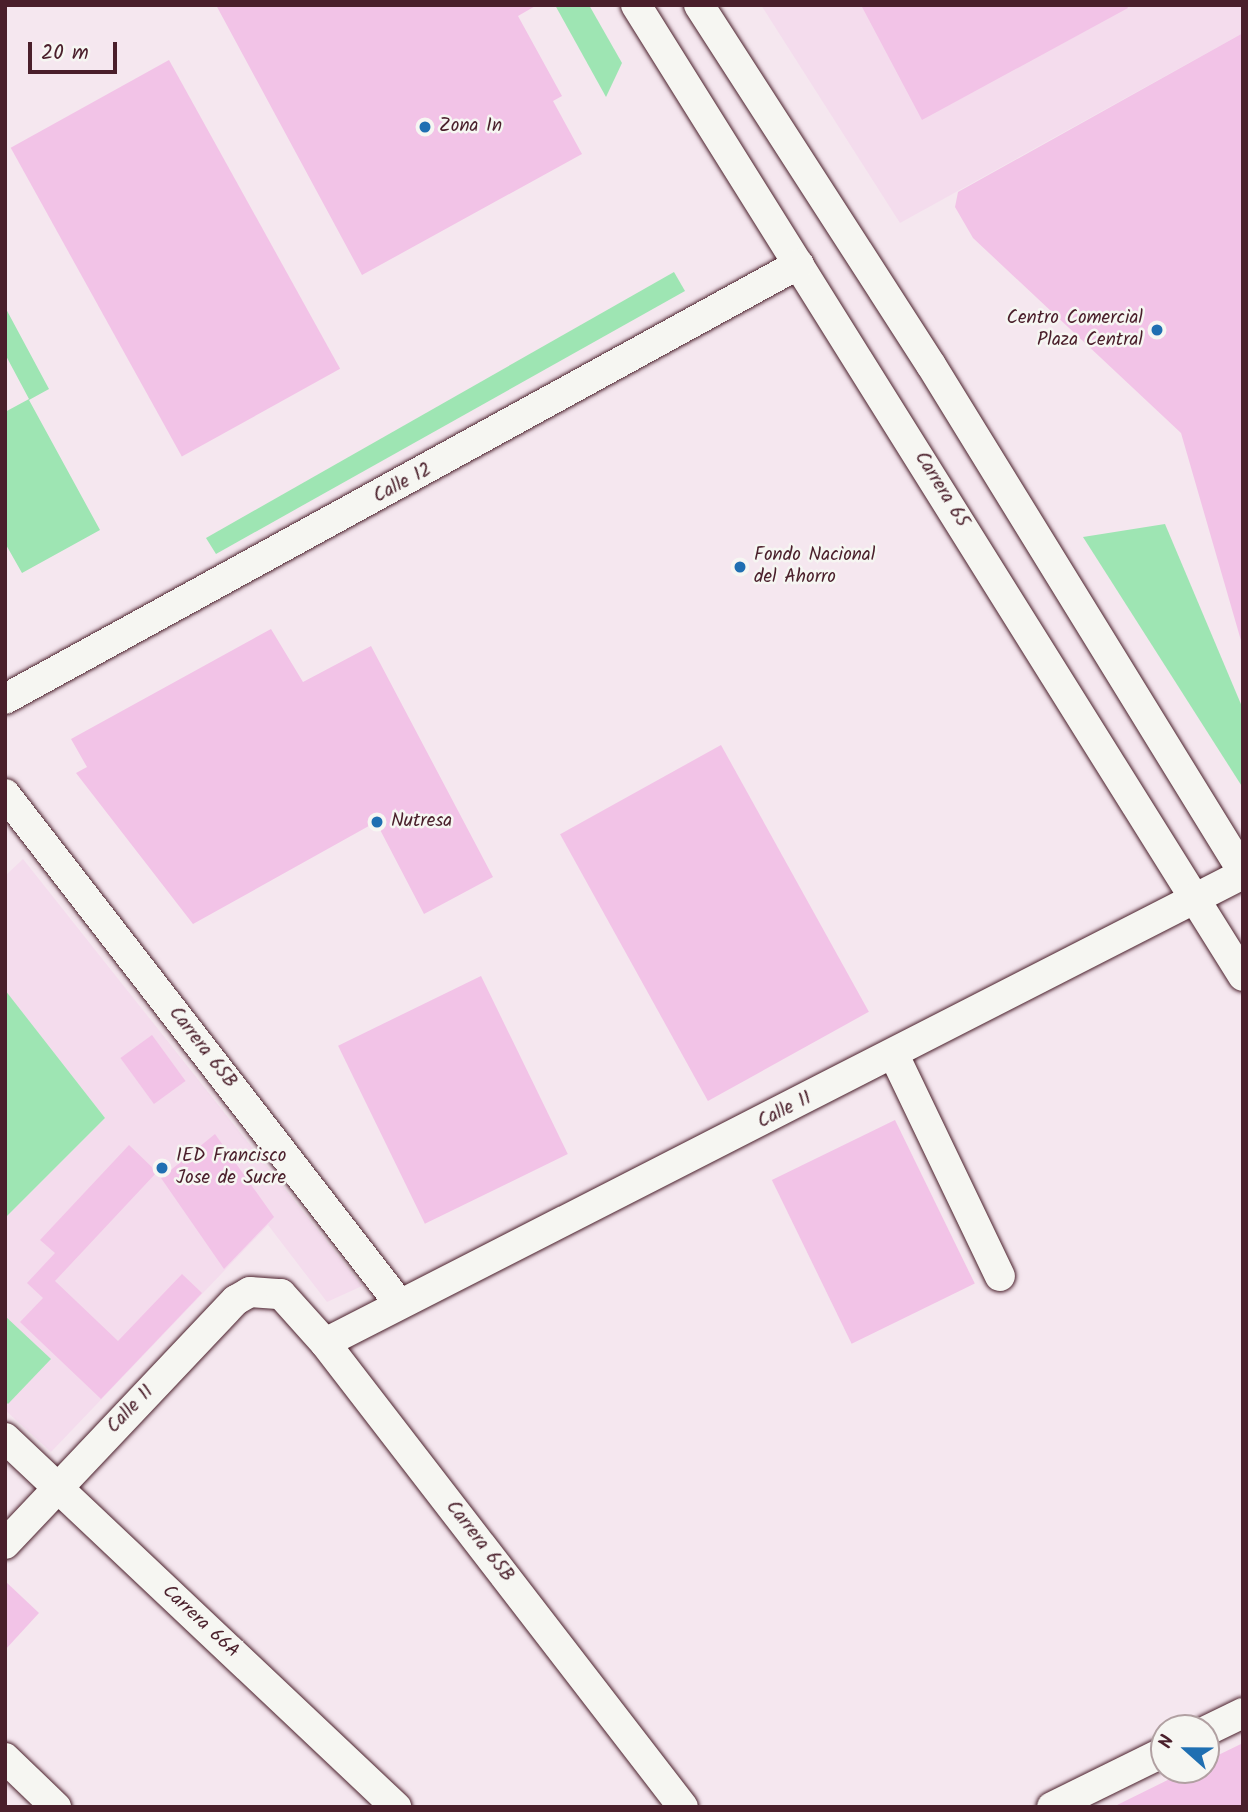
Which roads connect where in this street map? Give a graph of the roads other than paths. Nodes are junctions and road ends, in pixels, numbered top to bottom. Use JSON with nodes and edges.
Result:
{"nodes":[{"id":1,"x":636,"y":5,"type":"edge"},
{"id":2,"x":699,"y":5,"type":"edge"},
{"id":3,"x":799,"y":264,"type":"junction"},
{"id":4,"x":5,"y":699,"type":"edge"},
{"id":5,"x":10,"y":812,"type":"edge"},
{"id":6,"x":1243,"y":873,"type":"edge"},
{"id":7,"x":1196,"y":901,"type":"junction"},
{"id":8,"x":1243,"y":976,"type":"edge"},
{"id":9,"x":894,"y":1055,"type":"junction"},
{"id":10,"x":1000,"y":1276,"type":"dead end"},
{"id":11,"x":265,"y":1290,"type":"joint"},
{"id":12,"x":398,"y":1302,"type":"junction"},
{"id":13,"x":325,"y":1343,"type":"junction"},
{"id":14,"x":5,"y":1438,"type":"edge"},
{"id":15,"x":58,"y":1488,"type":"junction"},
{"id":16,"x":5,"y":1544,"type":"edge"},
{"id":17,"x":1243,"y":1713,"type":"edge"},
{"id":18,"x":1220,"y":1724,"type":"edge"},
{"id":19,"x":5,"y":1758,"type":"edge"},
{"id":20,"x":1150,"y":1759,"type":"edge"},
{"id":21,"x":56,"y":1807,"type":"edge"},
{"id":22,"x":396,"y":1807,"type":"edge"},
{"id":23,"x":683,"y":1807,"type":"edge"},
{"id":24,"x":1052,"y":1807,"type":"edge"}],
"edges":[{"from":1,"to":3,"type":"street","name":"Carrera 65"},
{"from":2,"to":6,"type":"street"},
{"from":3,"to":4,"type":"street","name":"Calle 12"},
{"from":3,"to":7,"type":"street","name":"Carrera 65"},
{"from":5,"to":12,"type":"street","name":"Carrera 65B"},
{"from":6,"to":7,"type":"street","name":"Calle 11"},
{"from":7,"to":8,"type":"street","name":"Carrera 65"},
{"from":7,"to":9,"type":"street","name":"Calle 11"},
{"from":9,"to":10,"type":"street"},
{"from":9,"to":12,"type":"street","name":"Calle 11"},
{"from":11,"to":13,"type":"street","name":"Carrera 65B"},
{"from":11,"to":15,"type":"street","name":"Calle 11"},
{"from":12,"to":13,"type":"street","name":"Calle 11"},
{"from":13,"to":23,"type":"street","name":"Carrera 65B"},
{"from":14,"to":15,"type":"street","name":"Carrera 66A"},
{"from":15,"to":16,"type":"street","name":"Calle 11"},
{"from":15,"to":22,"type":"street","name":"Carrera 66A"},
{"from":17,"to":18,"type":"street"},
{"from":19,"to":21,"type":"street"},
{"from":20,"to":24,"type":"street"}]}
